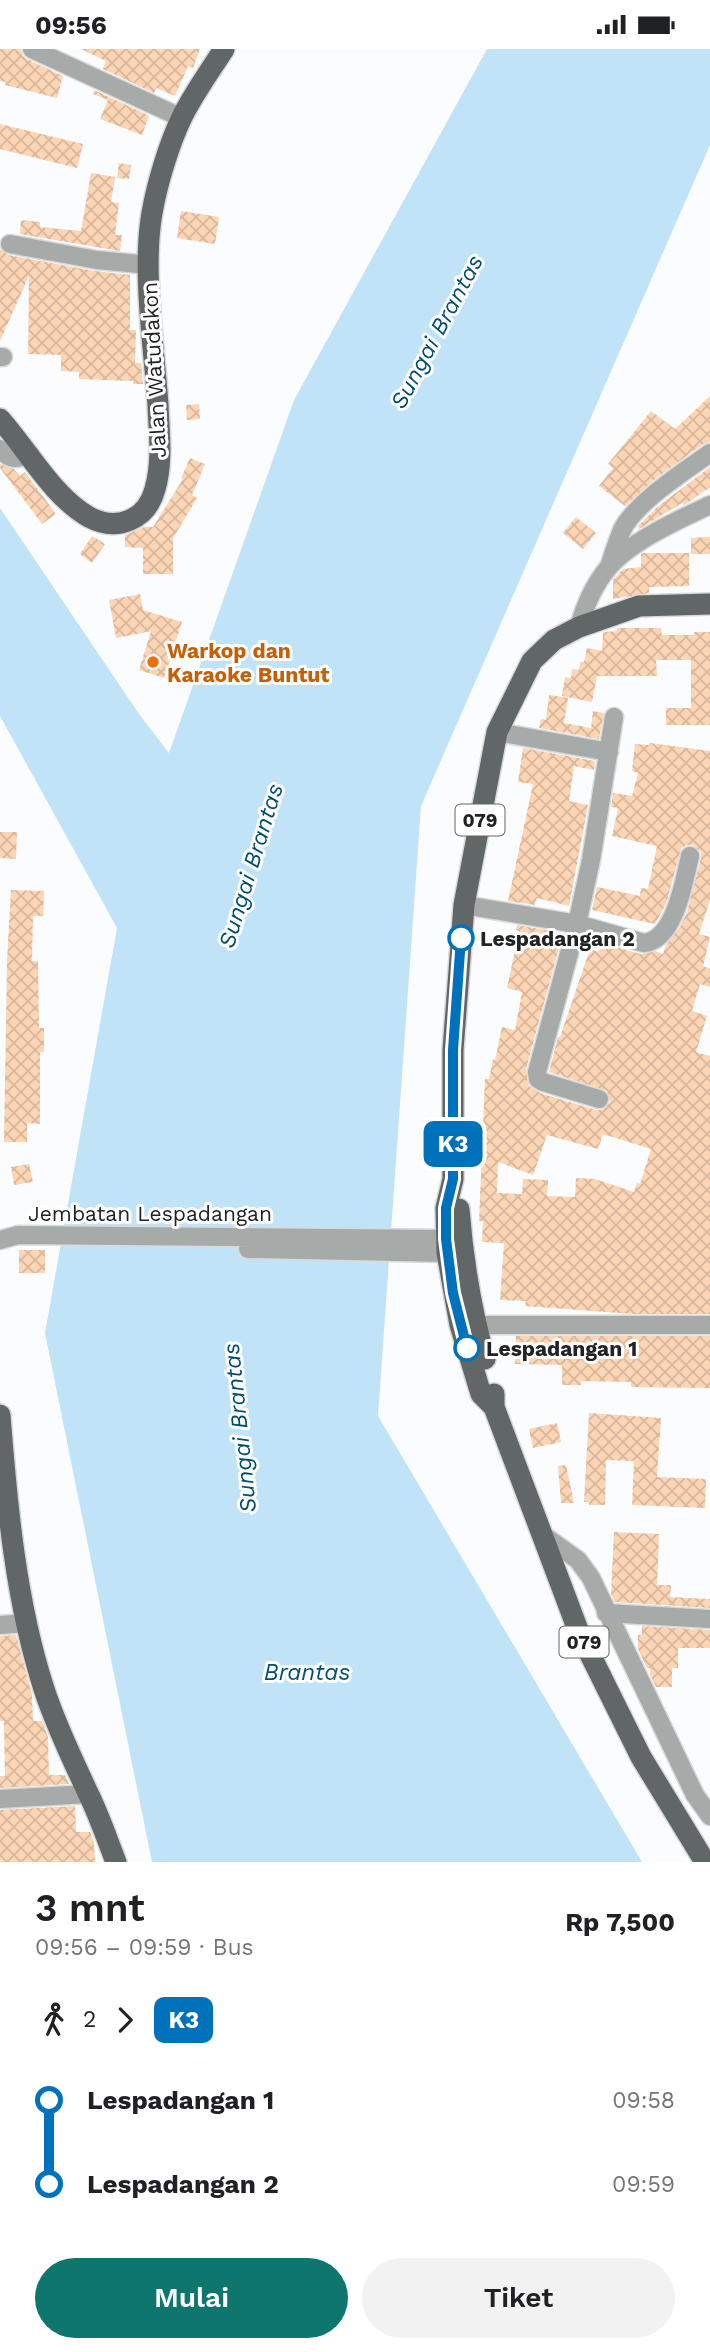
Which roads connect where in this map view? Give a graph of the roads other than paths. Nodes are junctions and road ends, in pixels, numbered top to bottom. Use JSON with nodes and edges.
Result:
{"nodes":[{"id":1,"x":32,"y":49,"type":"edge"},
{"id":2,"x":224,"y":49,"type":"edge"},
{"id":3,"x":182,"y":118,"type":"junction"},
{"id":4,"x":10,"y":244,"type":"dead end"},
{"id":5,"x":149,"y":265,"type":"junction"},
{"id":6,"x":0,"y":419,"type":"edge"},
{"id":7,"x":0,"y":449,"type":"edge"},
{"id":8,"x":710,"y":453,"type":"edge"},
{"id":9,"x":30,"y":454,"type":"junction"},
{"id":10,"x":710,"y":505,"type":"edge"},
{"id":11,"x":609,"y":567,"type":"junction"},
{"id":12,"x":710,"y":604,"type":"edge"},
{"id":13,"x":579,"y":627,"type":"junction"},
{"id":14,"x":614,"y":717,"type":"dead end"},
{"id":15,"x":497,"y":732,"type":"junction"},
{"id":16,"x":609,"y":751,"type":"junction"},
{"id":17,"x":690,"y":856,"type":"dead end"},
{"id":18,"x":464,"y":905,"type":"junction"},
{"id":19,"x":577,"y":924,"type":"junction"},
{"id":20,"x":599,"y":1099,"type":"dead end"},
{"id":21,"x":453,"y":1179,"type":"junction"},
{"id":22,"x":10,"y":1240,"type":"edge"},
{"id":23,"x":441,"y":1246,"type":"junction"},
{"id":24,"x":467,"y":1324,"type":"junction"},
{"id":25,"x":710,"y":1325,"type":"edge"},
{"id":26,"x":0,"y":1415,"type":"edge"},
{"id":27,"x":542,"y":1535,"type":"junction"},
{"id":28,"x":606,"y":1613,"type":"junction"},
{"id":29,"x":710,"y":1619,"type":"edge"},
{"id":30,"x":13,"y":1624,"type":"edge"},
{"id":31,"x":89,"y":1794,"type":"junction"},
{"id":32,"x":703,"y":1794,"type":"edge"},
{"id":33,"x":0,"y":1799,"type":"edge"},
{"id":34,"x":710,"y":1816,"type":"edge"},
{"id":35,"x":116,"y":1862,"type":"edge"},
{"id":36,"x":705,"y":1862,"type":"edge"}],
"edges":[{"from":1,"to":3,"type":"street"},
{"from":2,"to":3,"type":"main road","name":"Jalan Watudakon"},
{"from":3,"to":5,"type":"main road","name":"Jalan Watudakon"},
{"from":4,"to":5,"type":"street"},
{"from":5,"to":9,"type":"main road","name":"Jalan Watudakon"},
{"from":6,"to":9,"type":"main road","name":"Jalan Watudakon"},
{"from":7,"to":9,"type":"street"},
{"from":8,"to":11,"type":"street"},
{"from":10,"to":11,"type":"street"},
{"from":11,"to":13,"type":"street"},
{"from":12,"to":13,"type":"main road","number":"079"},
{"from":13,"to":15,"type":"main road","number":"079"},
{"from":14,"to":16,"type":"street"},
{"from":15,"to":16,"type":"street"},
{"from":15,"to":18,"type":"main road","number":"079"},
{"from":16,"to":19,"type":"street"},
{"from":17,"to":19,"type":"street"},
{"from":18,"to":19,"type":"street"},
{"from":18,"to":21,"type":"main road","number":"079"},
{"from":19,"to":20,"type":"street"},
{"from":21,"to":23,"type":"main road","number":"079"},
{"from":21,"to":24,"type":"main road","number":"079"},
{"from":22,"to":23,"type":"street","name":"Jembatan Lespadangan"},
{"from":23,"to":24,"type":"main road","number":"079"},
{"from":24,"to":25,"type":"street"},
{"from":24,"to":27,"type":"main road","number":"079"},
{"from":26,"to":30,"type":"main road"},
{"from":27,"to":28,"type":"street"},
{"from":27,"to":36,"type":"main road","number":"079"},
{"from":28,"to":29,"type":"street"},
{"from":28,"to":32,"type":"street"},
{"from":30,"to":31,"type":"main road"},
{"from":31,"to":33,"type":"street"},
{"from":31,"to":35,"type":"main road"},
{"from":32,"to":34,"type":"street"}]}
